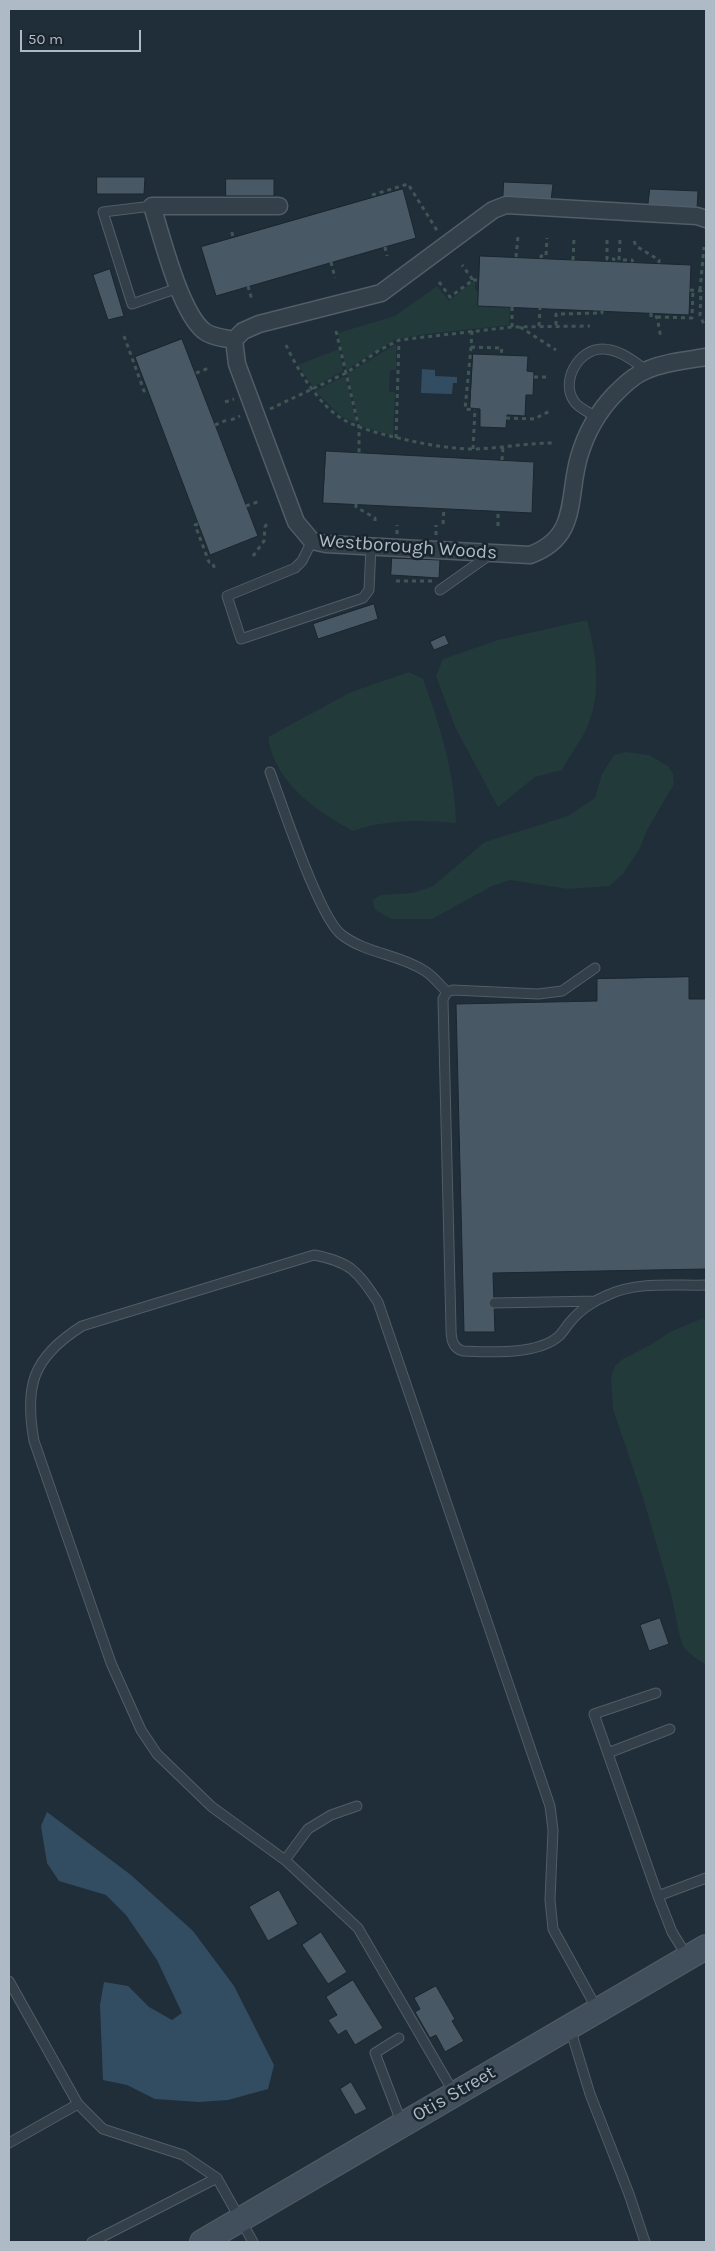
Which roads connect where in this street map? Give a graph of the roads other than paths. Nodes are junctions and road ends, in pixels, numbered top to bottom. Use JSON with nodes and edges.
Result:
{"nodes":[{"id":1,"x":152,"y":206,"type":"junction"},
{"id":2,"x":279,"y":206,"type":"dead end"},
{"id":3,"x":706,"y":219,"type":"edge"},
{"id":4,"x":178,"y":288,"type":"junction"},
{"id":5,"x":234,"y":340,"type":"junction"},
{"id":6,"x":706,"y":357,"type":"edge"},
{"id":7,"x":646,"y":370,"type":"junction"},
{"id":8,"x":596,"y":417,"type":"junction"},
{"id":9,"x":312,"y":541,"type":"junction"},
{"id":10,"x":371,"y":547,"type":"junction"},
{"id":11,"x":492,"y":553,"type":"junction"},
{"id":12,"x":440,"y":590,"type":"road end"},
{"id":13,"x":270,"y":772,"type":"dead end"},
{"id":14,"x":595,"y":968,"type":"dead end"},
{"id":15,"x":447,"y":992,"type":"junction"},
{"id":16,"x":706,"y":1285,"type":"edge"},
{"id":17,"x":596,"y":1301,"type":"junction"},
{"id":18,"x":494,"y":1303,"type":"dead end"},
{"id":19,"x":656,"y":1693,"type":"dead end"},
{"id":20,"x":670,"y":1729,"type":"dead end"},
{"id":21,"x":608,"y":1753,"type":"junction"},
{"id":22,"x":357,"y":1806,"type":"dead end"},
{"id":23,"x":285,"y":1860,"type":"junction"},
{"id":24,"x":706,"y":1878,"type":"edge"},
{"id":25,"x":658,"y":1896,"type":"junction"},
{"id":26,"x":697,"y":1953,"type":"edge"},
{"id":27,"x":9,"y":1981,"type":"edge"},
{"id":28,"x":599,"y":2011,"type":"junction"},
{"id":29,"x":570,"y":2028,"type":"junction"},
{"id":30,"x":398,"y":2038,"type":"dead end"},
{"id":31,"x":454,"y":2094,"type":"junction"},
{"id":32,"x":78,"y":2104,"type":"junction"},
{"id":33,"x":402,"y":2124,"type":"junction"},
{"id":34,"x":9,"y":2143,"type":"edge"},
{"id":35,"x":217,"y":2178,"type":"junction"},
{"id":36,"x":240,"y":2219,"type":"junction"},
{"id":37,"x":92,"y":2242,"type":"edge"},
{"id":38,"x":202,"y":2242,"type":"edge"},
{"id":39,"x":253,"y":2242,"type":"edge"},
{"id":40,"x":645,"y":2242,"type":"edge"}],
"edges":[{"from":1,"to":2,"type":"street"},
{"from":1,"to":4,"type":"street"},
{"from":1,"to":4,"type":"lane"},
{"from":3,"to":5,"type":"street"},
{"from":4,"to":5,"type":"street"},
{"from":5,"to":9,"type":"street","name":"Westborough Woods"},
{"from":6,"to":7,"type":"street"},
{"from":7,"to":8,"type":"street","name":"Westborough Woods"},
{"from":7,"to":8,"type":"lane"},
{"from":8,"to":11,"type":"street","name":"Westborough Woods"},
{"from":9,"to":10,"type":"street","name":"Westborough Woods"},
{"from":9,"to":10,"type":"lane"},
{"from":10,"to":11,"type":"street","name":"Westborough Woods"},
{"from":11,"to":12,"type":"lane"},
{"from":13,"to":15,"type":"lane"},
{"from":14,"to":15,"type":"lane"},
{"from":15,"to":17,"type":"lane"},
{"from":16,"to":17,"type":"lane"},
{"from":17,"to":18,"type":"lane"},
{"from":19,"to":21,"type":"lane"},
{"from":20,"to":21,"type":"lane"},
{"from":21,"to":25,"type":"lane"},
{"from":22,"to":23,"type":"lane"},
{"from":23,"to":28,"type":"lane"},
{"from":23,"to":31,"type":"lane"},
{"from":24,"to":25,"type":"lane"},
{"from":25,"to":26,"type":"lane"},
{"from":26,"to":28,"type":"main road","name":"Otis Street"},
{"from":27,"to":32,"type":"lane"},
{"from":28,"to":29,"type":"main road","name":"Otis Street"},
{"from":29,"to":31,"type":"main road","name":"Otis Street"},
{"from":29,"to":40,"type":"lane"},
{"from":30,"to":33,"type":"lane"},
{"from":31,"to":33,"type":"main road","name":"Otis Street"},
{"from":32,"to":34,"type":"lane"},
{"from":32,"to":35,"type":"lane"},
{"from":33,"to":36,"type":"main road","name":"Otis Street"},
{"from":35,"to":36,"type":"lane"},
{"from":35,"to":37,"type":"lane"},
{"from":36,"to":38,"type":"main road","name":"Otis Street"},
{"from":36,"to":39,"type":"lane"}]}
